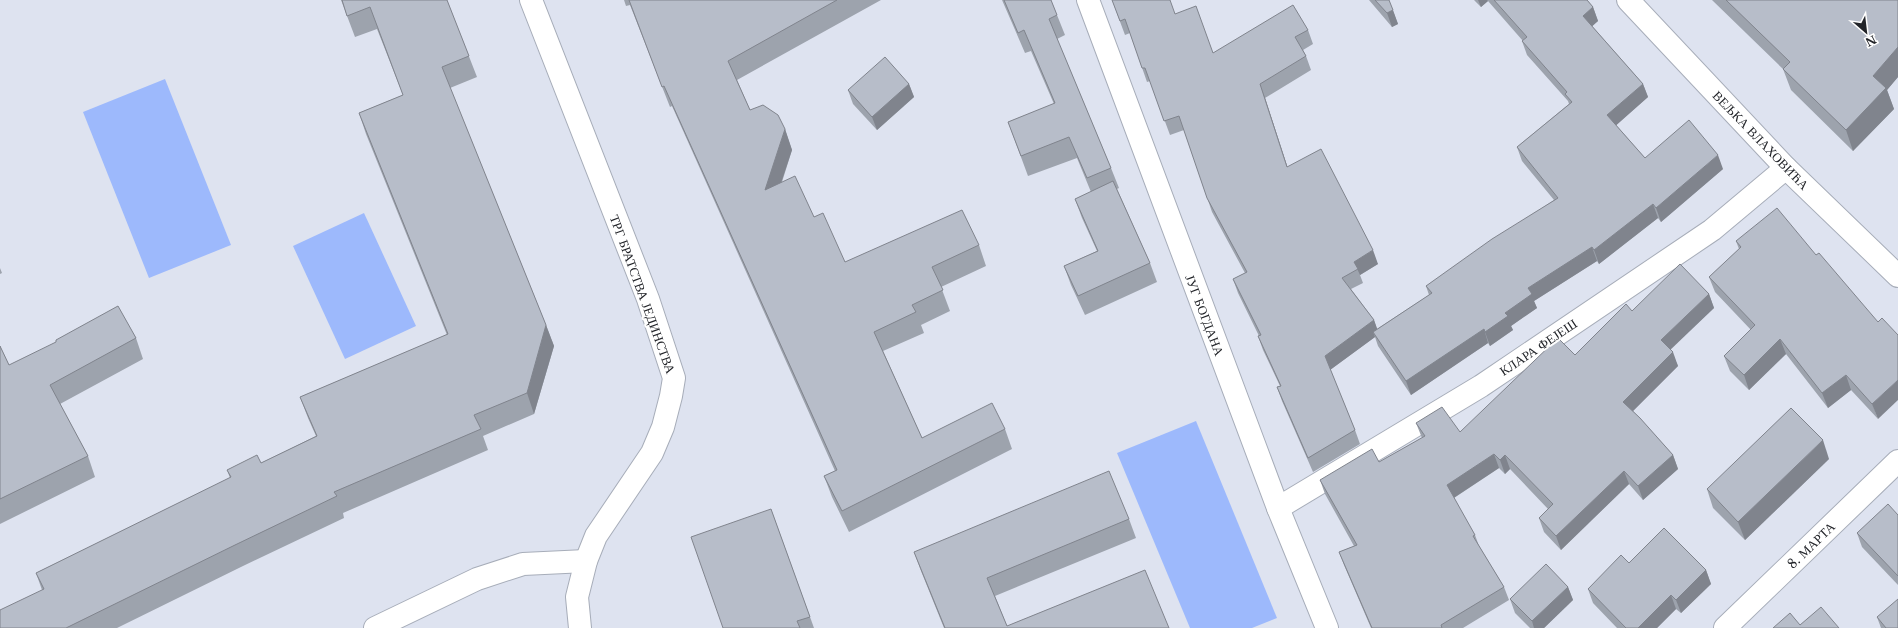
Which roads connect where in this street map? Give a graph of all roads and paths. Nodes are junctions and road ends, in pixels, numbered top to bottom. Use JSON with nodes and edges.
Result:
{"nodes":[{"id":1,"x":531,"y":0,"type":"edge"},
{"id":2,"x":1088,"y":0,"type":"edge"},
{"id":3,"x":1628,"y":0,"type":"edge"},
{"id":4,"x":1786,"y":168,"type":"junction"},
{"id":5,"x":1898,"y":276,"type":"edge"},
{"id":6,"x":1898,"y":461,"type":"edge"},
{"id":7,"x":1278,"y":508,"type":"junction"},
{"id":8,"x":586,"y":561,"type":"junction"},
{"id":9,"x":375,"y":628,"type":"edge"},
{"id":10,"x":580,"y":628,"type":"edge"},
{"id":11,"x":1327,"y":628,"type":"edge"},
{"id":12,"x":1725,"y":628,"type":"edge"}],
"edges":[{"from":1,"to":8,"type":"street","name":"ТРГ БРАТСТВА ЈЕДИНСТВА"},
{"from":2,"to":7,"type":"street","name":"ЈУГ БОГДАНА"},
{"from":3,"to":4,"type":"street","name":"ВЕЉКА ВЛАХОВИЋА"},
{"from":4,"to":5,"type":"street","name":"ВЕЉКА ВЛАХОВИЋА"},
{"from":4,"to":7,"type":"street","name":"КЛАРА ФЕЈЕШ"},
{"from":6,"to":12,"type":"street","name":"8. МАРТА"},
{"from":7,"to":11,"type":"street","name":"ЈУГ БОГДАНА"},
{"from":8,"to":9,"type":"street"},
{"from":8,"to":10,"type":"street","name":"ТРГ БРАТСТВА ЈЕДИНСТВА"}]}
